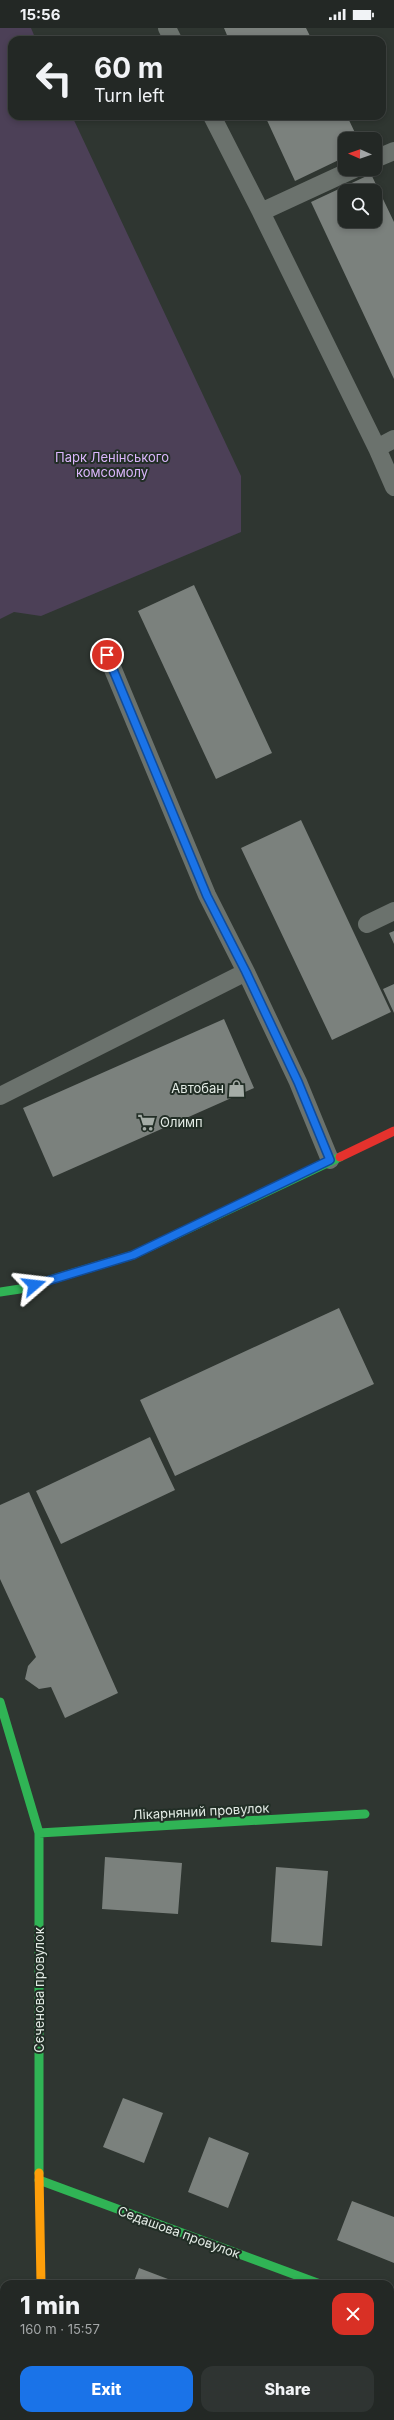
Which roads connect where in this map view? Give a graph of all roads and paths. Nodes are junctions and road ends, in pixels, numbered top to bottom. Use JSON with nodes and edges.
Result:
{"nodes":[{"id":1,"x":214,"y":120,"type":"edge"},
{"id":2,"x":394,"y":151,"type":"edge"},
{"id":3,"x":382,"y":156,"type":"edge"},
{"id":4,"x":339,"y":176,"type":"edge"},
{"id":5,"x":261,"y":212,"type":"junction"},
{"id":6,"x":394,"y":439,"type":"edge"},
{"id":7,"x":377,"y":448,"type":"junction"},
{"id":8,"x":394,"y":487,"type":"edge"},
{"id":9,"x":107,"y":655,"type":"dead end"},
{"id":10,"x":394,"y":911,"type":"edge"},
{"id":11,"x":367,"y":924,"type":"dead end"},
{"id":12,"x":246,"y":972,"type":"junction"},
{"id":13,"x":0,"y":1096,"type":"edge"},
{"id":14,"x":394,"y":1130,"type":"edge"},
{"id":15,"x":330,"y":1160,"type":"junction"},
{"id":16,"x":0,"y":1292,"type":"edge"},
{"id":17,"x":0,"y":1702,"type":"edge"},
{"id":18,"x":365,"y":1814,"type":"dead end"},
{"id":19,"x":39,"y":1833,"type":"junction"},
{"id":20,"x":38,"y":2180,"type":"junction"},
{"id":21,"x":41,"y":2280,"type":"edge"},
{"id":22,"x":309,"y":2280,"type":"edge"}],
"edges":[{"from":1,"to":5,"type":"lane"},
{"from":2,"to":3,"type":"lane"},
{"from":4,"to":5,"type":"lane"},
{"from":5,"to":7,"type":"lane"},
{"from":6,"to":7,"type":"lane"},
{"from":7,"to":8,"type":"lane"},
{"from":9,"to":12,"type":"lane"},
{"from":10,"to":11,"type":"lane"},
{"from":12,"to":13,"type":"lane"},
{"from":12,"to":15,"type":"lane"},
{"from":14,"to":15,"type":"street"},
{"from":15,"to":16,"type":"street"},
{"from":17,"to":19,"type":"street","name":"Сєченова провулок"},
{"from":18,"to":19,"type":"street","name":"Лікарняний провулок"},
{"from":19,"to":20,"type":"street","name":"Сєченова провулок"},
{"from":20,"to":21,"type":"street","name":"Сєченова провулок"},
{"from":20,"to":22,"type":"street","name":"Седашова провулок"}]}
